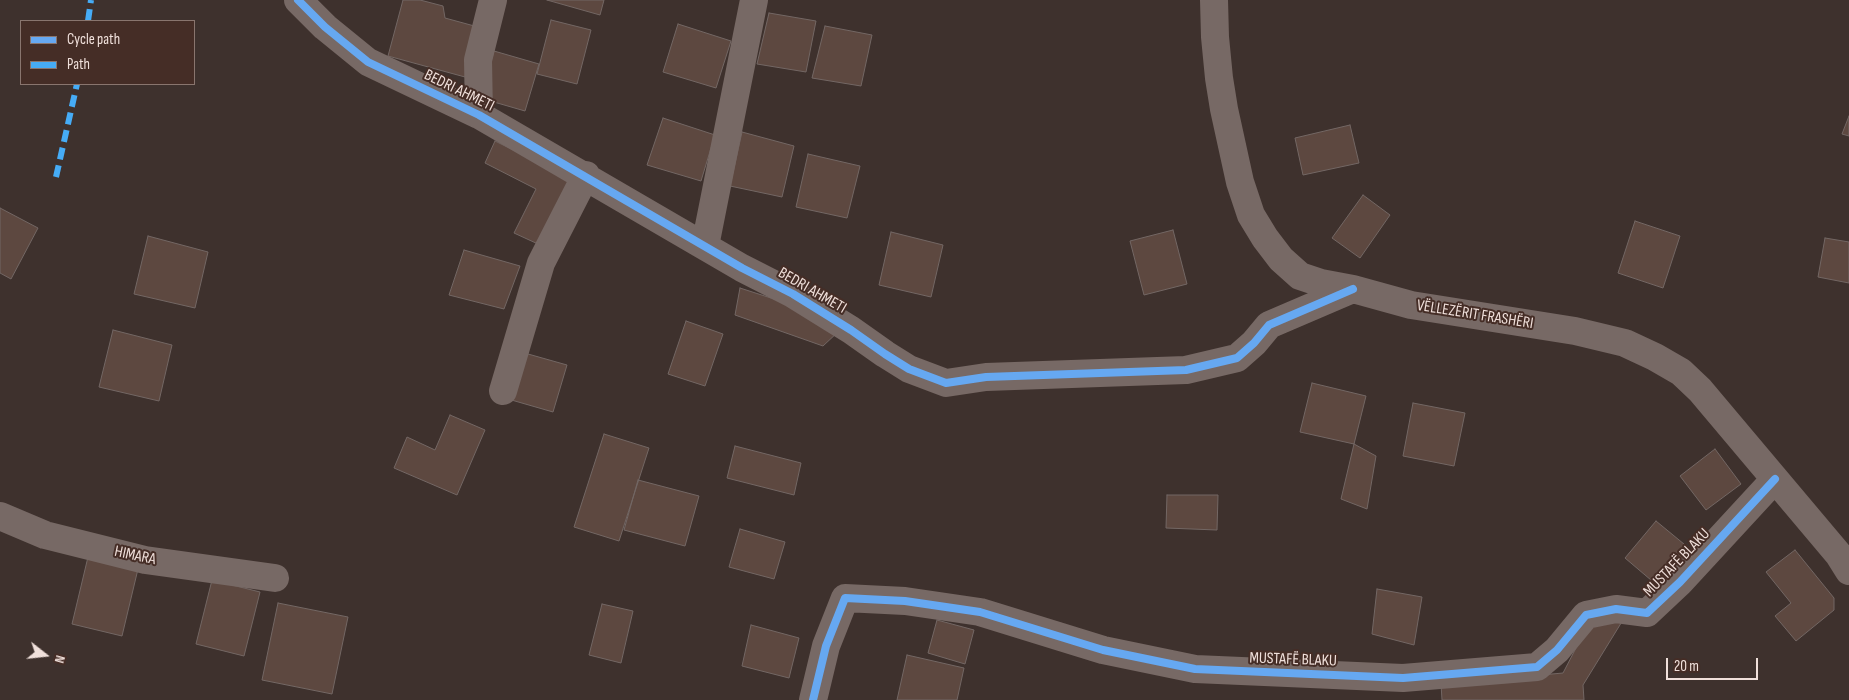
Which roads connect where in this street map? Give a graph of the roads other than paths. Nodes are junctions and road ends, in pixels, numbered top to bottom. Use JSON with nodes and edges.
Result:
{"nodes":[{"id":1,"x":298,"y":0,"type":"edge"},
{"id":2,"x":493,"y":0,"type":"edge"},
{"id":3,"x":754,"y":0,"type":"edge"},
{"id":4,"x":1214,"y":0,"type":"edge"},
{"id":5,"x":479,"y":115,"type":"junction"},
{"id":6,"x":586,"y":176,"type":"junction"},
{"id":7,"x":704,"y":246,"type":"junction"},
{"id":8,"x":1353,"y":289,"type":"junction"},
{"id":9,"x":503,"y":391,"type":"dead end"},
{"id":10,"x":1775,"y":479,"type":"junction"},
{"id":11,"x":0,"y":516,"type":"edge"},
{"id":12,"x":1849,"y":571,"type":"edge"},
{"id":13,"x":275,"y":578,"type":"dead end"},
{"id":14,"x":814,"y":700,"type":"edge"}],
"edges":[{"from":1,"to":5,"type":"street","name":"BEDRI AHMETI"},
{"from":2,"to":5,"type":"street","name":"BEDRI AHMETI"},
{"from":3,"to":7,"type":"street"},
{"from":4,"to":8,"type":"street","name":"VËLLEZËRIT FRASHËRI"},
{"from":5,"to":6,"type":"street","name":"BEDRI AHMETI"},
{"from":6,"to":7,"type":"street","name":"BEDRI AHMETI"},
{"from":6,"to":9,"type":"street"},
{"from":7,"to":8,"type":"street","name":"BEDRI AHMETI"},
{"from":8,"to":10,"type":"street","name":"VËLLEZËRIT FRASHËRI"},
{"from":10,"to":12,"type":"street","name":"VËLLEZËRIT FRASHËRI"},
{"from":10,"to":14,"type":"street","name":"MUSTAFË BLAKU"},
{"from":11,"to":13,"type":"street","name":"HIMARA"}]}
